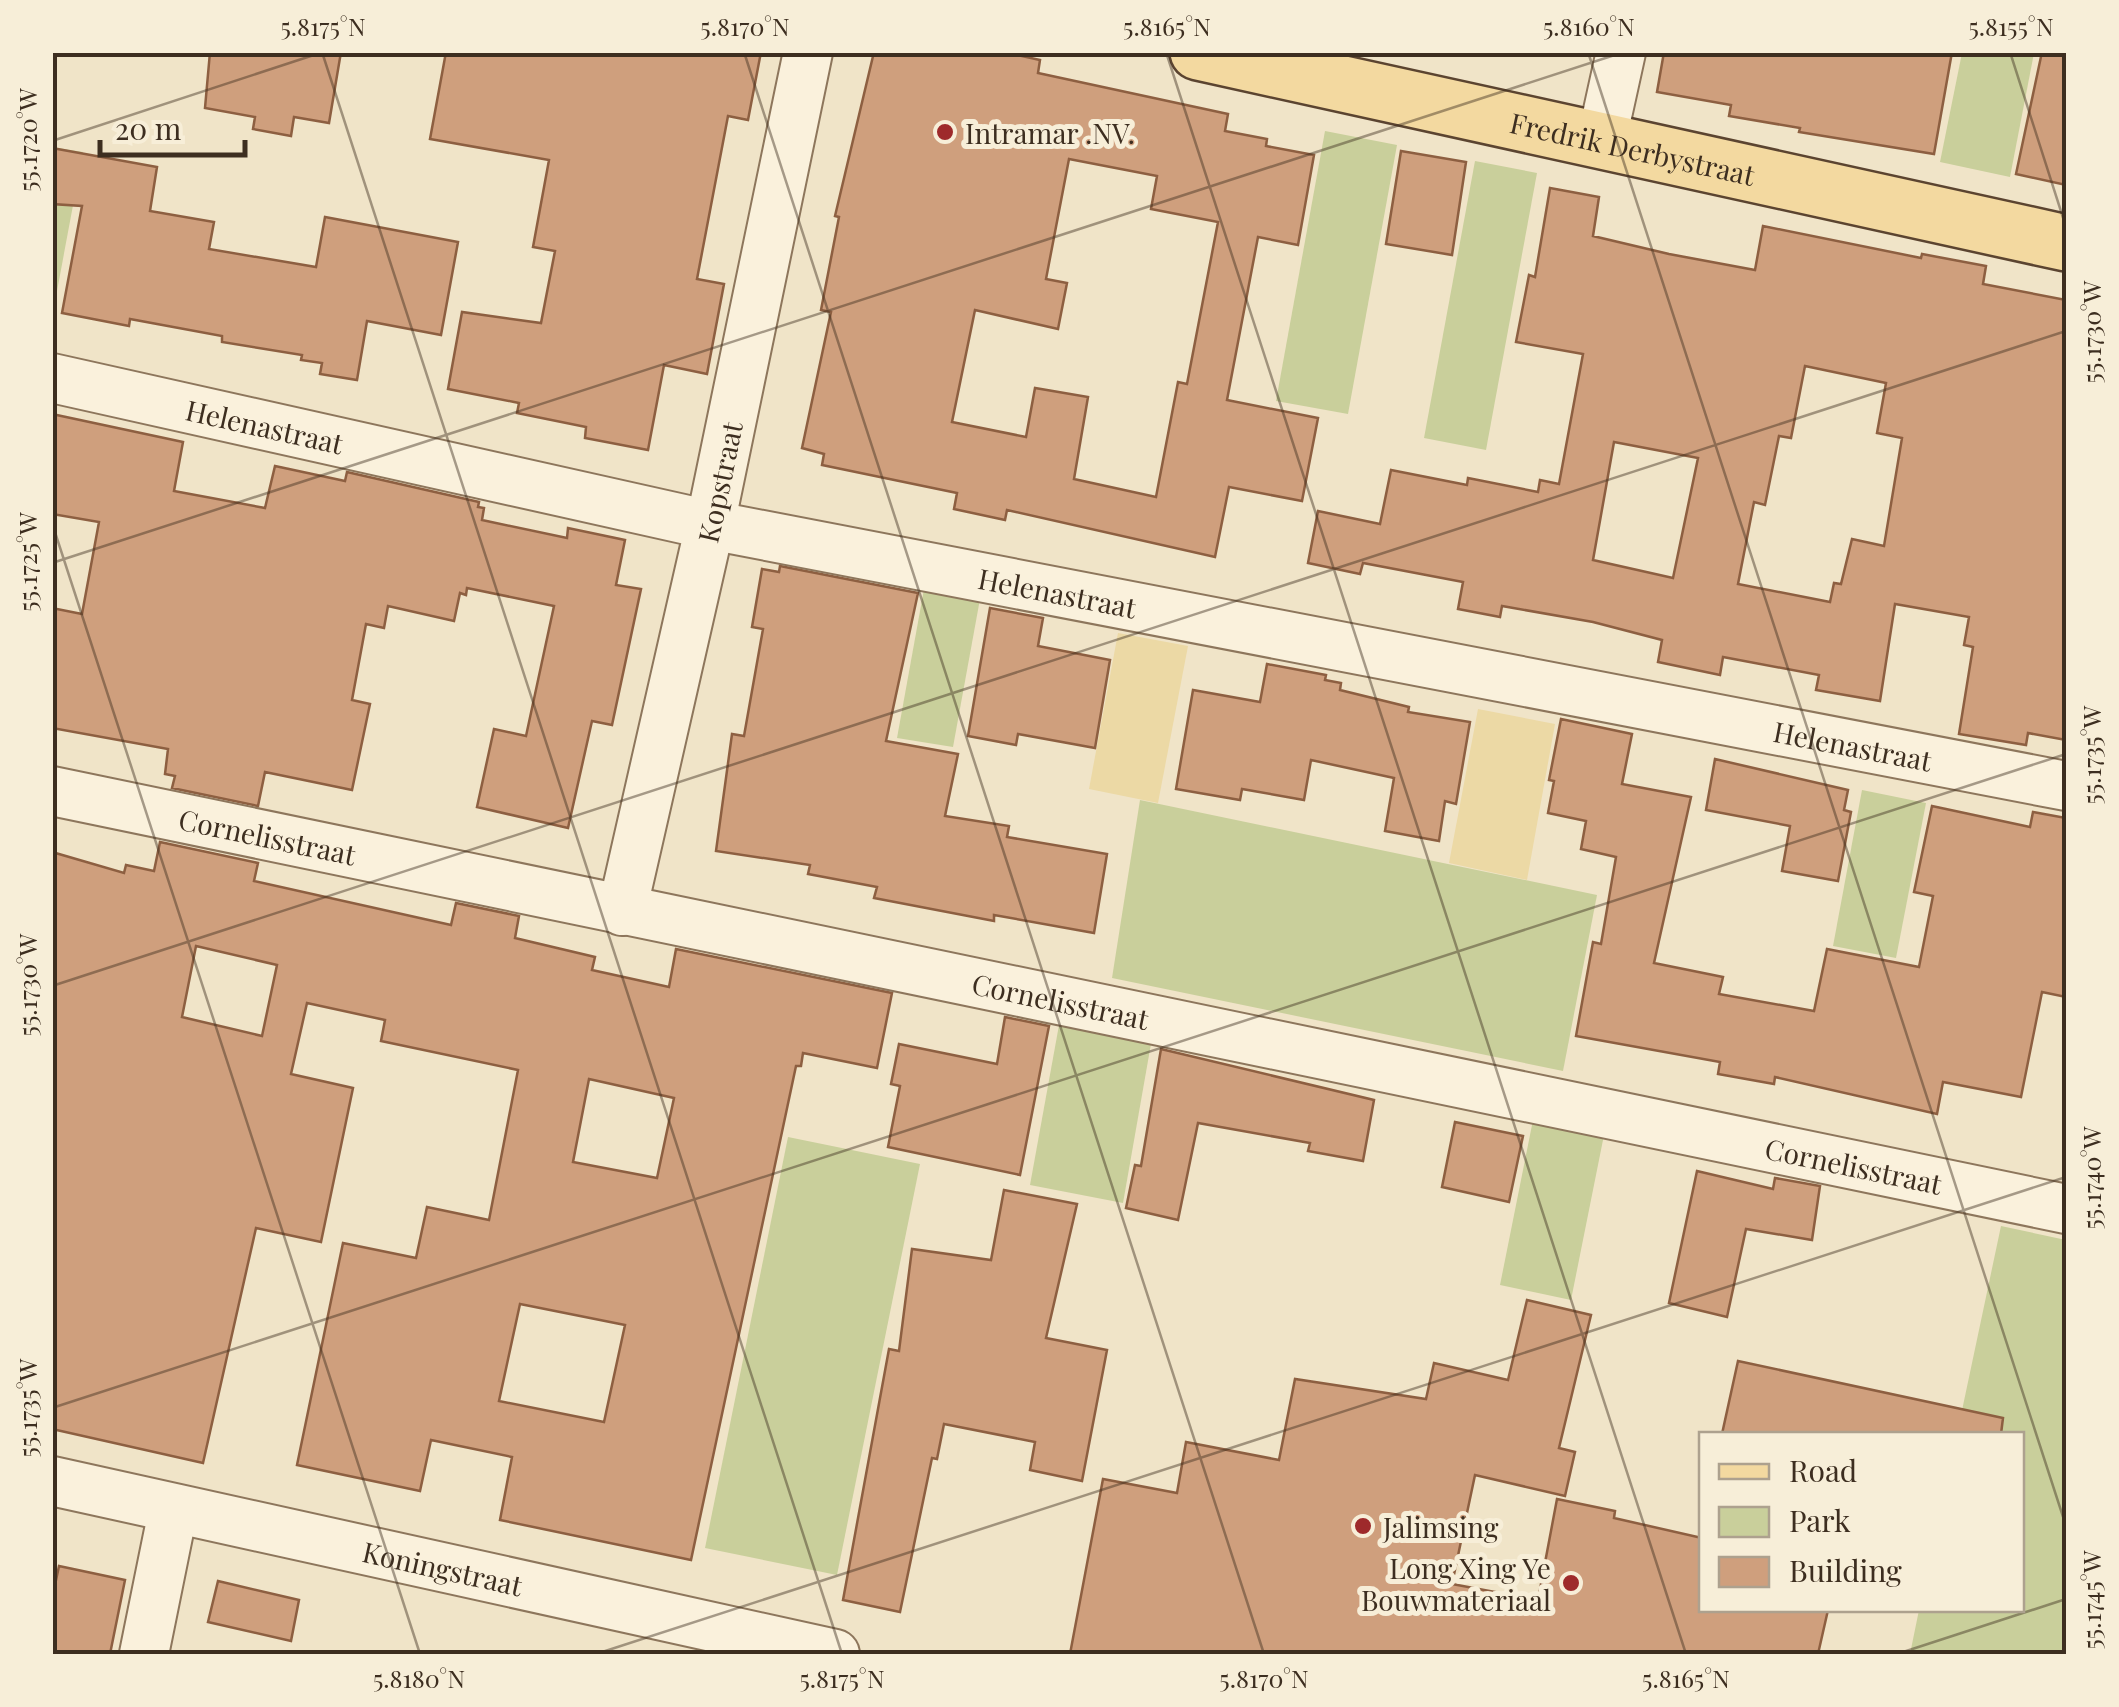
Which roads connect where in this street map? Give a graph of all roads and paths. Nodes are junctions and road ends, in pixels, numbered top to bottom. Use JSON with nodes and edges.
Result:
{"nodes":[{"id":1,"x":808,"y":52,"type":"edge"},
{"id":2,"x":1198,"y":52,"type":"edge"},
{"id":3,"x":1621,"y":52,"type":"edge"},
{"id":4,"x":1601,"y":143,"type":"junction"},
{"id":5,"x":2066,"y":243,"type":"edge"},
{"id":6,"x":52,"y":378,"type":"edge"},
{"id":7,"x":710,"y":525,"type":"junction"},
{"id":8,"x":2066,"y":786,"type":"edge"},
{"id":9,"x":52,"y":791,"type":"edge"},
{"id":10,"x":622,"y":911,"type":"junction"},
{"id":11,"x":2066,"y":1209,"type":"edge"},
{"id":12,"x":52,"y":1481,"type":"edge"},
{"id":13,"x":173,"y":1510,"type":"junction"},
{"id":14,"x":144,"y":1654,"type":"edge"},
{"id":15,"x":835,"y":1654,"type":"edge"}],
"edges":[{"from":1,"to":7,"type":"street","name":"Kopstraat"},
{"from":2,"to":4,"type":"main road","name":"Fredrik Derbystraat"},
{"from":3,"to":4,"type":"street"},
{"from":4,"to":5,"type":"main road","name":"Fredrik Derbystraat"},
{"from":6,"to":7,"type":"street","name":"Helenastraat"},
{"from":7,"to":8,"type":"street","name":"Helenastraat"},
{"from":7,"to":10,"type":"street","name":"Kopstraat"},
{"from":9,"to":10,"type":"street","name":"Cornelisstraat"},
{"from":10,"to":11,"type":"street","name":"Cornelisstraat"},
{"from":12,"to":13,"type":"street","name":"Koningstraat"},
{"from":13,"to":14,"type":"street"},
{"from":13,"to":15,"type":"street","name":"Koningstraat"}]}
